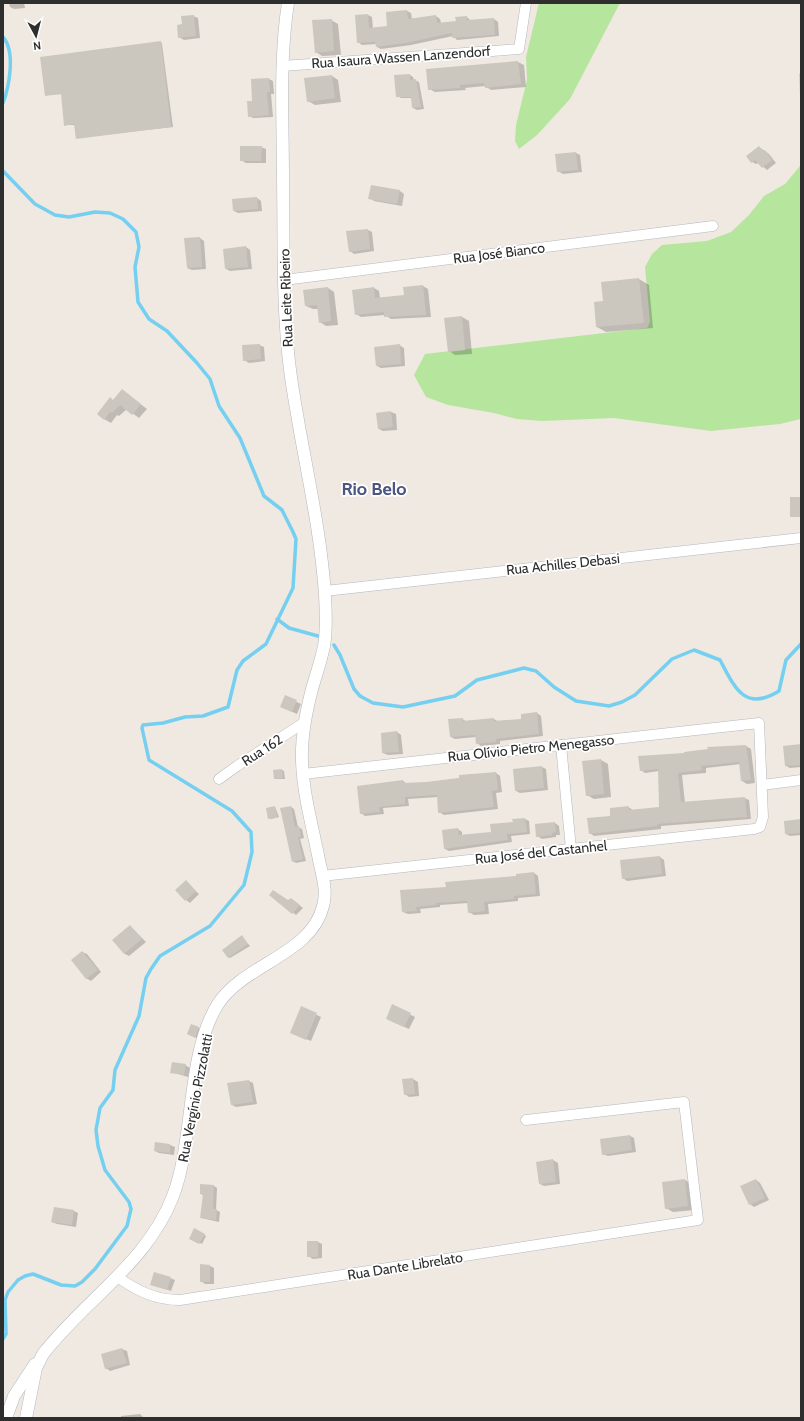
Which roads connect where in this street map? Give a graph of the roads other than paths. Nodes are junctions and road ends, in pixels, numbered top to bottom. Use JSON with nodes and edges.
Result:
{"nodes":[{"id":1,"x":288,"y":3,"type":"edge"},
{"id":2,"x":526,"y":3,"type":"edge"},
{"id":3,"x":282,"y":66,"type":"junction"},
{"id":4,"x":713,"y":226,"type":"dead end"},
{"id":5,"x":284,"y":280,"type":"junction"},
{"id":6,"x":801,"y":538,"type":"edge"},
{"id":7,"x":325,"y":591,"type":"junction"},
{"id":8,"x":305,"y":722,"type":"junction"},
{"id":9,"x":561,"y":745,"type":"junction"},
{"id":10,"x":303,"y":774,"type":"junction"},
{"id":11,"x":219,"y":779,"type":"dead end"},
{"id":12,"x":801,"y":780,"type":"edge"},
{"id":13,"x":762,"y":785,"type":"junction"},
{"id":14,"x":571,"y":849,"type":"junction"},
{"id":15,"x":322,"y":876,"type":"junction"},
{"id":16,"x":526,"y":1120,"type":"dead end"},
{"id":17,"x":117,"y":1277,"type":"junction"},
{"id":18,"x":43,"y":1354,"type":"junction"},
{"id":19,"x":6,"y":1418,"type":"edge"},
{"id":20,"x":26,"y":1418,"type":"edge"}],
"edges":[{"from":1,"to":3,"type":"street","name":"Rua Leite Ribeiro"},
{"from":2,"to":3,"type":"street","name":"Rua Isaura Wassen Lanzendorf"},
{"from":3,"to":5,"type":"street","name":"Rua Leite Ribeiro"},
{"from":4,"to":5,"type":"street","name":"Rua José Bianco"},
{"from":5,"to":7,"type":"street","name":"Rua Leite Ribeiro"},
{"from":6,"to":7,"type":"street","name":"Rua Achilles Debasi"},
{"from":7,"to":8,"type":"street","name":"Rua Vergínio Pizzolatti"},
{"from":8,"to":10,"type":"street","name":"Rua Vergínio Pizzolatti"},
{"from":8,"to":11,"type":"street","name":"Rua 162"},
{"from":9,"to":10,"type":"street","name":"Rua Olívio Pietro Menegasso"},
{"from":9,"to":13,"type":"street","name":"Rua Olívio Pietro Menegasso"},
{"from":9,"to":14,"type":"street"},
{"from":10,"to":15,"type":"street","name":"Rua Vergínio Pizzolatti"},
{"from":12,"to":13,"type":"street"},
{"from":13,"to":14,"type":"street","name":"Rua José del Castanhel"},
{"from":14,"to":15,"type":"street","name":"Rua José del Castanhel"},
{"from":15,"to":17,"type":"street","name":"Rua Vergínio Pizzolatti"},
{"from":16,"to":17,"type":"street","name":"Rua Dante Librelato"},
{"from":17,"to":18,"type":"street","name":"Rua Vergínio Pizzolatti"},
{"from":18,"to":19,"type":"street"},
{"from":18,"to":20,"type":"street","name":"Rua Vergínio Pizzolatti"}]}
